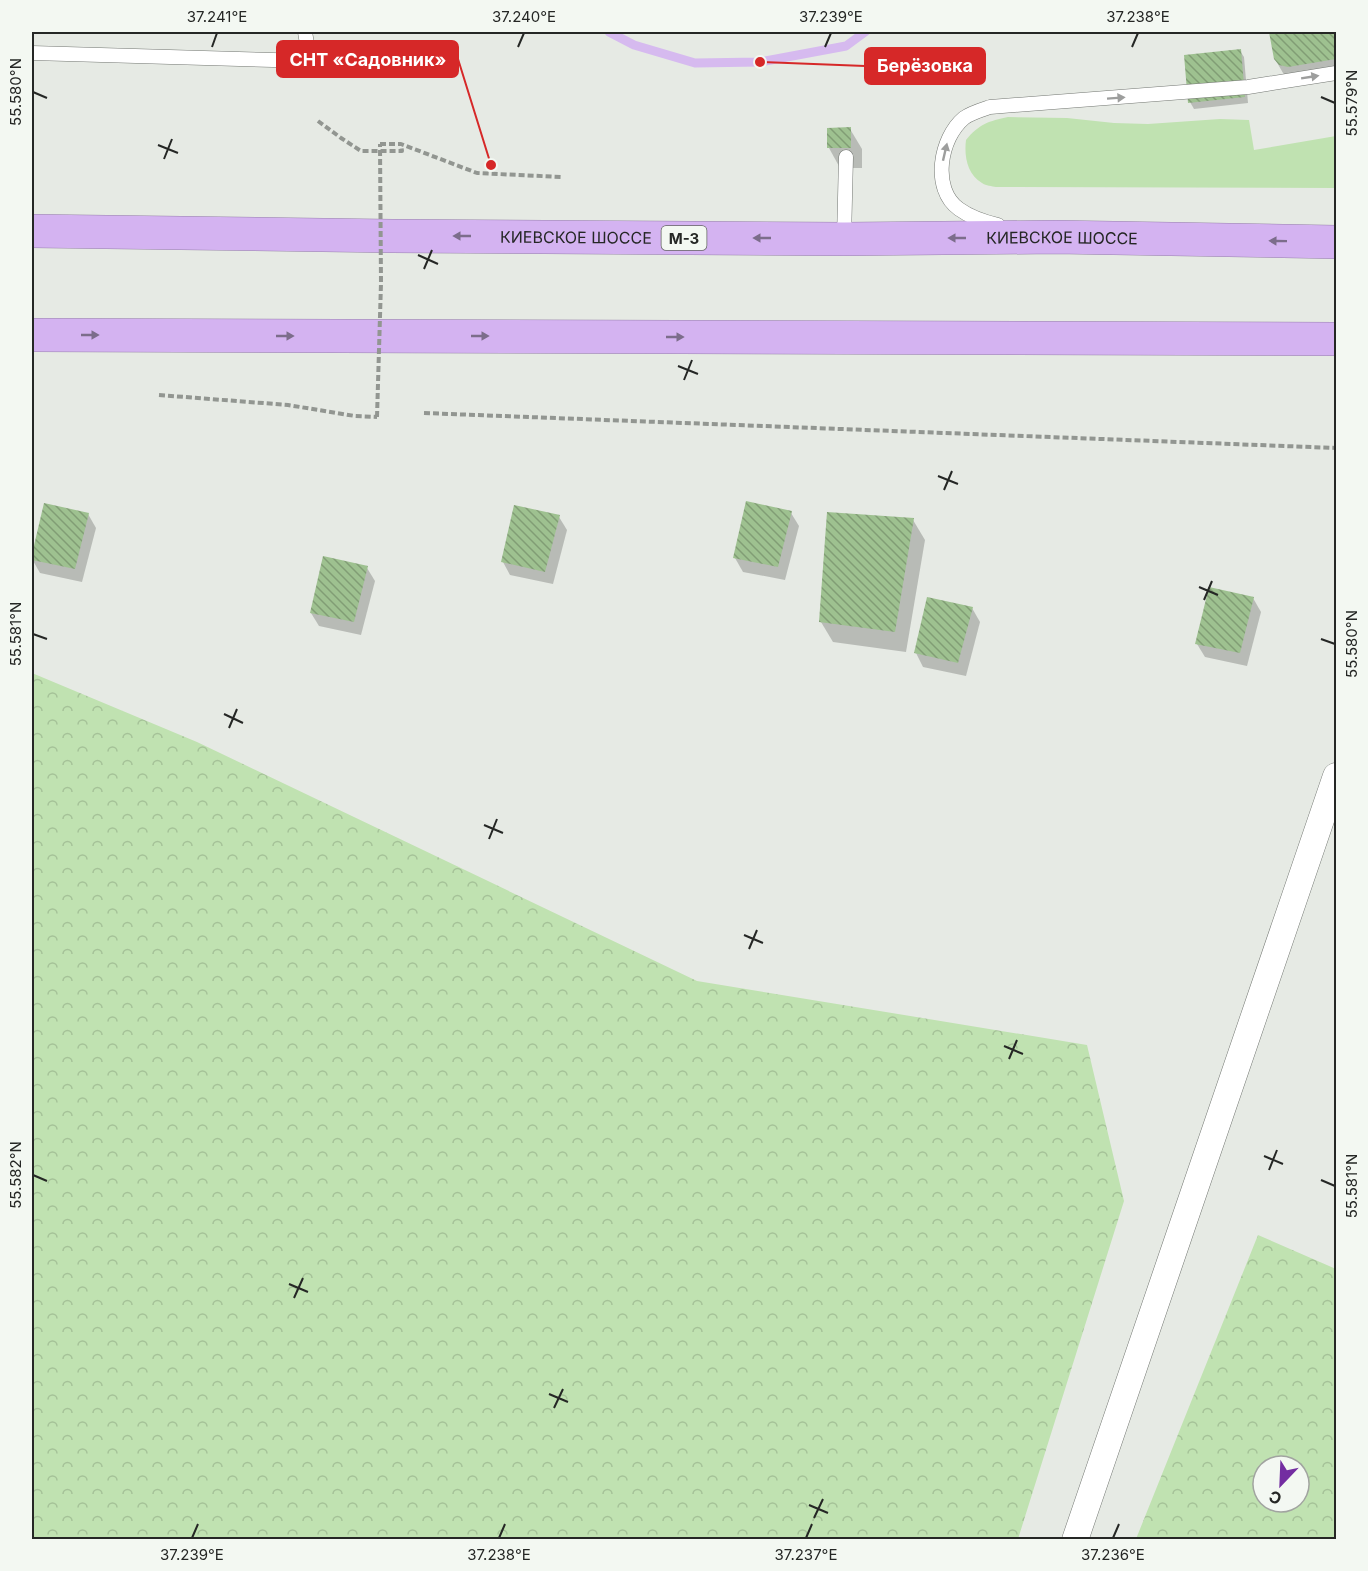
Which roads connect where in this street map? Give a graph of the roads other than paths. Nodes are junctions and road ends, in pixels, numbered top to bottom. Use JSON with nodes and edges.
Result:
{"nodes":[{"id":1,"x":305,"y":32,"type":"edge"},
{"id":2,"x":32,"y":53,"type":"edge"},
{"id":3,"x":1336,"y":73,"type":"edge"},
{"id":4,"x":846,"y":157,"type":"dead end"},
{"id":5,"x":32,"y":231,"type":"edge"},
{"id":6,"x":1056,"y":237,"type":"junction"},
{"id":7,"x":844,"y":239,"type":"junction"},
{"id":8,"x":1336,"y":242,"type":"edge"},
{"id":9,"x":32,"y":335,"type":"edge"},
{"id":10,"x":1336,"y":339,"type":"edge"},
{"id":11,"x":1336,"y":776,"type":"edge"},
{"id":12,"x":1075,"y":1539,"type":"edge"}],
"edges":[{"from":1,"to":2,"type":"lane"},
{"from":6,"to":3,"type":"lane","one_way":true},
{"from":4,"to":7,"type":"lane"},
{"from":7,"to":5,"type":"highway","name":"КИЕВСКОЕ ШОССЕ","number":"М-3","one_way":true},
{"from":6,"to":7,"type":"highway","name":"КИЕВСКОЕ ШОССЕ","number":"М-3","one_way":true},
{"from":8,"to":6,"type":"highway","name":"КИЕВСКОЕ ШОССЕ","number":"М-3","one_way":true},
{"from":9,"to":10,"type":"highway","one_way":true},
{"from":11,"to":12,"type":"street"}]}
